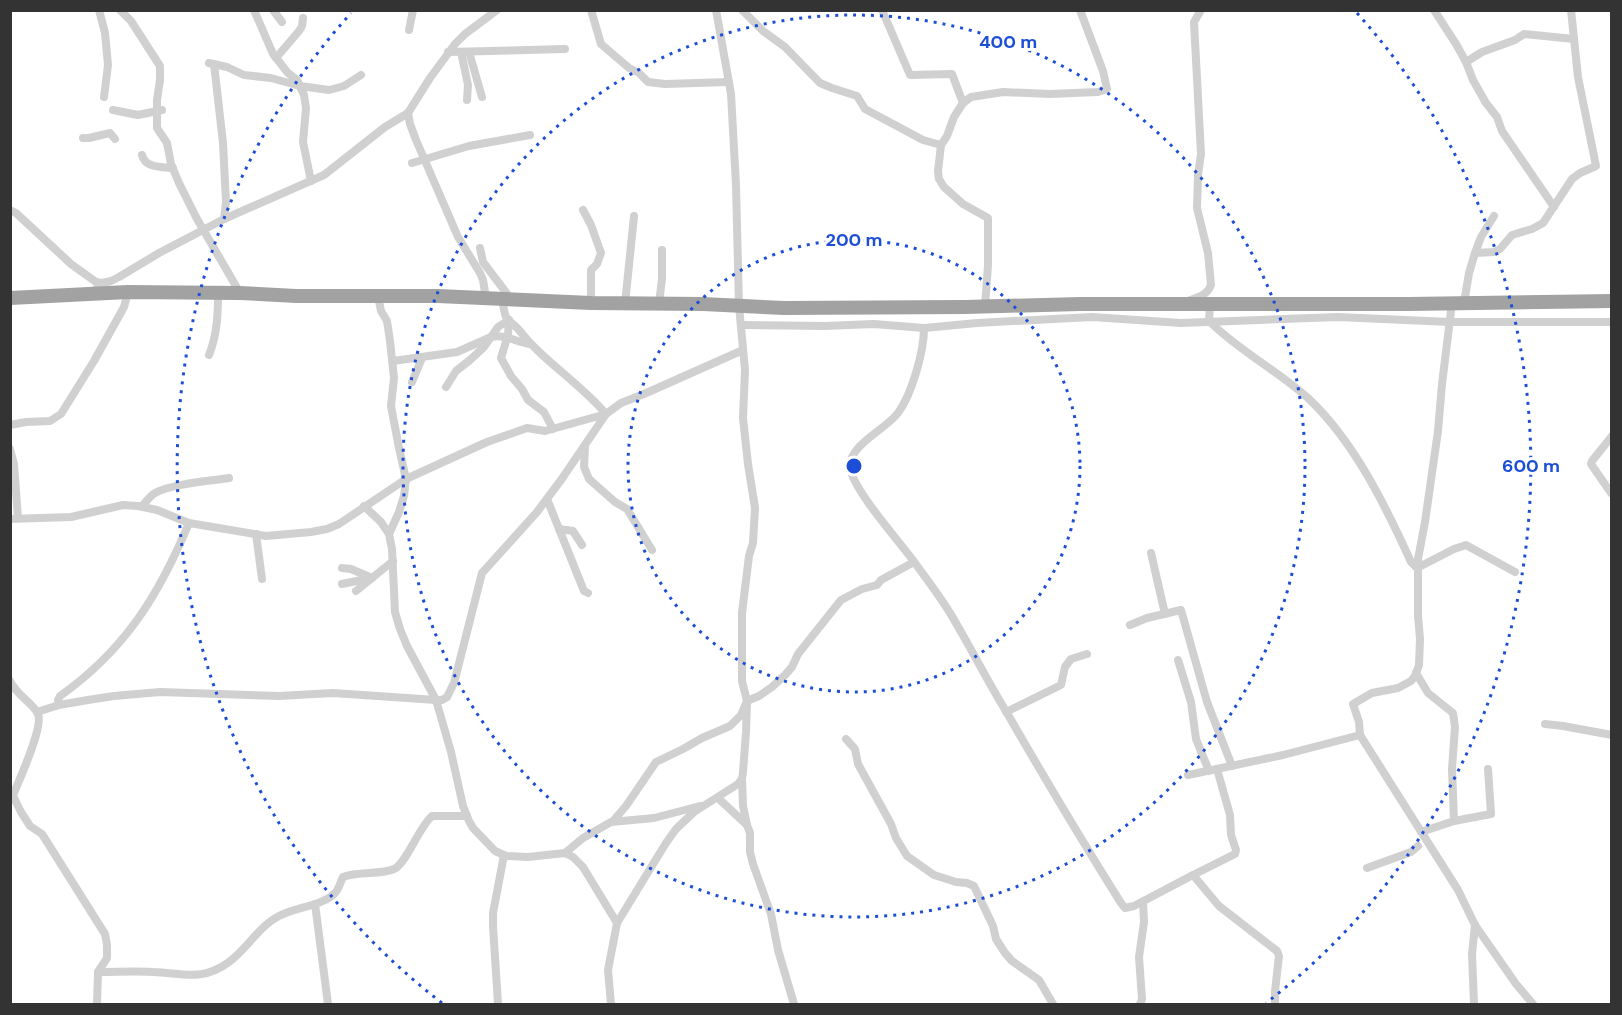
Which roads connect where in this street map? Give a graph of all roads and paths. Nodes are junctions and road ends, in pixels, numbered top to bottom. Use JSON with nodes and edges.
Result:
{"nodes":[{"id":1,"x":99,"y":10,"type":"edge"},
{"id":2,"x":120,"y":10,"type":"edge"},
{"id":3,"x":254,"y":10,"type":"edge"},
{"id":4,"x":273,"y":10,"type":"edge"},
{"id":5,"x":413,"y":10,"type":"edge"},
{"id":6,"x":497,"y":10,"type":"edge"},
{"id":7,"x":591,"y":10,"type":"edge"},
{"id":8,"x":716,"y":10,"type":"edge"},
{"id":9,"x":742,"y":10,"type":"edge"},
{"id":10,"x":882,"y":10,"type":"edge"},
{"id":11,"x":1080,"y":10,"type":"edge"},
{"id":12,"x":1201,"y":10,"type":"edge"},
{"id":13,"x":1434,"y":10,"type":"edge"},
{"id":14,"x":1571,"y":10,"type":"edge"},
{"id":15,"x":303,"y":18,"type":"dead end"},
{"id":16,"x":282,"y":22,"type":"dead end"},
{"id":17,"x":410,"y":30,"type":"dead end"},
{"id":18,"x":1574,"y":39,"type":"junction"},
{"id":19,"x":565,"y":49,"type":"dead end"},
{"id":20,"x":448,"y":52,"type":"junction"},
{"id":21,"x":465,"y":52,"type":"junction"},
{"id":22,"x":276,"y":58,"type":"junction"},
{"id":23,"x":1466,"y":62,"type":"junction"},
{"id":24,"x":361,"y":75,"type":"dead end"},
{"id":25,"x":729,"y":82,"type":"junction"},
{"id":26,"x":300,"y":86,"type":"junction"},
{"id":27,"x":104,"y":97,"type":"dead end"},
{"id":28,"x":482,"y":97,"type":"dead end"},
{"id":29,"x":467,"y":100,"type":"dead end"},
{"id":30,"x":963,"y":103,"type":"junction"},
{"id":31,"x":112,"y":110,"type":"dead end"},
{"id":32,"x":160,"y":111,"type":"junction"},
{"id":33,"x":408,"y":113,"type":"junction"},
{"id":34,"x":530,"y":135,"type":"dead end"},
{"id":35,"x":82,"y":138,"type":"dead end"},
{"id":36,"x":115,"y":139,"type":"dead end"},
{"id":37,"x":941,"y":146,"type":"junction"},
{"id":38,"x":142,"y":155,"type":"dead end"},
{"id":39,"x":424,"y":159,"type":"junction"},
{"id":40,"x":412,"y":163,"type":"dead end"},
{"id":41,"x":173,"y":168,"type":"junction"},
{"id":42,"x":311,"y":181,"type":"junction"},
{"id":43,"x":1554,"y":207,"type":"junction"},
{"id":44,"x":10,"y":210,"type":"edge"},
{"id":45,"x":583,"y":210,"type":"dead end"},
{"id":46,"x":634,"y":216,"type":"dead end"},
{"id":47,"x":1494,"y":216,"type":"dead end"},
{"id":48,"x":224,"y":219,"type":"junction"},
{"id":49,"x":205,"y":230,"type":"junction"},
{"id":50,"x":480,"y":248,"type":"dead end"},
{"id":51,"x":662,"y":250,"type":"dead end"},
{"id":52,"x":1475,"y":253,"type":"junction"},
{"id":53,"x":102,"y":283,"type":"junction"},
{"id":54,"x":128,"y":292,"type":"junction"},
{"id":55,"x":240,"y":293,"type":"junction"},
{"id":56,"x":218,"y":294,"type":"junction"},
{"id":57,"x":91,"y":295,"type":"junction"},
{"id":58,"x":378,"y":296,"type":"junction"},
{"id":59,"x":10,"y":298,"type":"edge"},
{"id":60,"x":486,"y":298,"type":"junction"},
{"id":61,"x":507,"y":299,"type":"junction"},
{"id":62,"x":1611,"y":301,"type":"edge"},
{"id":63,"x":591,"y":303,"type":"junction"},
{"id":64,"x":659,"y":303,"type":"junction"},
{"id":65,"x":1458,"y":303,"type":"junction"},
{"id":66,"x":625,"y":304,"type":"junction"},
{"id":67,"x":1176,"y":305,"type":"junction"},
{"id":68,"x":1210,"y":305,"type":"junction"},
{"id":69,"x":739,"y":306,"type":"junction"},
{"id":70,"x":985,"y":307,"type":"junction"},
{"id":71,"x":509,"y":320,"type":"junction"},
{"id":72,"x":1209,"y":321,"type":"junction"},
{"id":73,"x":1450,"y":322,"type":"junction"},
{"id":74,"x":1611,"y":322,"type":"edge"},
{"id":75,"x":741,"y":325,"type":"junction"},
{"id":76,"x":924,"y":327,"type":"junction"},
{"id":77,"x":491,"y":337,"type":"junction"},
{"id":78,"x":508,"y":337,"type":"junction"},
{"id":79,"x":531,"y":344,"type":"junction"},
{"id":80,"x":743,"y":350,"type":"junction"},
{"id":81,"x":209,"y":355,"type":"dead end"},
{"id":82,"x":422,"y":358,"type":"junction"},
{"id":83,"x":393,"y":361,"type":"junction"},
{"id":84,"x":411,"y":382,"type":"dead end"},
{"id":85,"x":446,"y":387,"type":"dead end"},
{"id":86,"x":606,"y":414,"type":"junction"},
{"id":87,"x":10,"y":425,"type":"edge"},
{"id":88,"x":553,"y":429,"type":"junction"},
{"id":89,"x":1611,"y":436,"type":"edge"},
{"id":90,"x":585,"y":446,"type":"junction"},
{"id":91,"x":10,"y":449,"type":"edge"},
{"id":92,"x":229,"y":478,"type":"dead end"},
{"id":93,"x":406,"y":479,"type":"junction"},
{"id":94,"x":1611,"y":492,"type":"edge"},
{"id":95,"x":547,"y":499,"type":"junction"},
{"id":96,"x":142,"y":506,"type":"junction"},
{"id":97,"x":364,"y":506,"type":"junction"},
{"id":98,"x":14,"y":518,"type":"edge"},
{"id":99,"x":189,"y":524,"type":"junction"},
{"id":100,"x":560,"y":529,"type":"junction"},
{"id":101,"x":256,"y":534,"type":"junction"},
{"id":102,"x":389,"y":534,"type":"junction"},
{"id":103,"x":582,"y":545,"type":"dead end"},
{"id":104,"x":652,"y":550,"type":"dead end"},
{"id":105,"x":1151,"y":553,"type":"dead end"},
{"id":106,"x":393,"y":561,"type":"junction"},
{"id":107,"x":914,"y":562,"type":"junction"},
{"id":108,"x":342,"y":568,"type":"dead end"},
{"id":109,"x":1417,"y":568,"type":"junction"},
{"id":110,"x":1515,"y":572,"type":"dead end"},
{"id":111,"x":372,"y":578,"type":"junction"},
{"id":112,"x":262,"y":579,"type":"dead end"},
{"id":113,"x":342,"y":584,"type":"dead end"},
{"id":114,"x":356,"y":591,"type":"dead end"},
{"id":115,"x":588,"y":593,"type":"dead end"},
{"id":116,"x":1166,"y":614,"type":"junction"},
{"id":117,"x":1130,"y":625,"type":"dead end"},
{"id":118,"x":1087,"y":654,"type":"dead end"},
{"id":119,"x":1178,"y":660,"type":"dead end"},
{"id":120,"x":1416,"y":673,"type":"junction"},
{"id":121,"x":10,"y":681,"type":"edge"},
{"id":122,"x":14,"y":694,"type":"edge"},
{"id":123,"x":436,"y":700,"type":"junction"},
{"id":124,"x":747,"y":701,"type":"junction"},
{"id":125,"x":59,"y":705,"type":"junction"},
{"id":126,"x":38,"y":712,"type":"junction"},
{"id":127,"x":1006,"y":712,"type":"junction"},
{"id":128,"x":1545,"y":724,"type":"dead end"},
{"id":129,"x":1360,"y":735,"type":"junction"},
{"id":130,"x":1611,"y":735,"type":"edge"},
{"id":131,"x":846,"y":739,"type":"dead end"},
{"id":132,"x":1232,"y":766,"type":"junction"},
{"id":133,"x":1488,"y":769,"type":"dead end"},
{"id":134,"x":1213,"y":770,"type":"junction"},
{"id":135,"x":1188,"y":775,"type":"dead end"},
{"id":136,"x":742,"y":779,"type":"junction"},
{"id":137,"x":718,"y":798,"type":"junction"},
{"id":138,"x":12,"y":799,"type":"edge"},
{"id":139,"x":706,"y":805,"type":"junction"},
{"id":140,"x":467,"y":816,"type":"junction"},
{"id":141,"x":613,"y":821,"type":"junction"},
{"id":142,"x":1455,"y":821,"type":"junction"},
{"id":143,"x":747,"y":825,"type":"junction"},
{"id":144,"x":1422,"y":839,"type":"junction"},
{"id":145,"x":565,"y":853,"type":"junction"},
{"id":146,"x":504,"y":855,"type":"junction"},
{"id":147,"x":1367,"y":868,"type":"dead end"},
{"id":148,"x":1193,"y":875,"type":"junction"},
{"id":149,"x":1143,"y":902,"type":"junction"},
{"id":150,"x":315,"y":904,"type":"junction"},
{"id":151,"x":617,"y":923,"type":"junction"},
{"id":152,"x":1474,"y":925,"type":"junction"},
{"id":153,"x":98,"y":972,"type":"junction"},
{"id":154,"x":97,"y":1005,"type":"edge"},
{"id":155,"x":328,"y":1005,"type":"edge"},
{"id":156,"x":498,"y":1005,"type":"edge"},
{"id":157,"x":610,"y":1005,"type":"edge"},
{"id":158,"x":794,"y":1005,"type":"edge"},
{"id":159,"x":1053,"y":1005,"type":"edge"},
{"id":160,"x":1140,"y":1005,"type":"edge"},
{"id":161,"x":1275,"y":1005,"type":"edge"},
{"id":162,"x":1474,"y":1005,"type":"edge"},
{"id":163,"x":1533,"y":1005,"type":"edge"}],
"edges":[{"from":1,"to":27,"type":"street"},
{"from":2,"to":32,"type":"street"},
{"from":3,"to":22,"type":"street"},
{"from":4,"to":16,"type":"street"},
{"from":5,"to":17,"type":"street"},
{"from":6,"to":20,"type":"street"},
{"from":7,"to":25,"type":"street"},
{"from":8,"to":25,"type":"street"},
{"from":9,"to":37,"type":"street"},
{"from":10,"to":30,"type":"street"},
{"from":11,"to":30,"type":"street"},
{"from":12,"to":67,"type":"street"},
{"from":13,"to":23,"type":"street"},
{"from":14,"to":18,"type":"street"},
{"from":15,"to":22,"type":"street"},
{"from":18,"to":23,"type":"street"},
{"from":18,"to":43,"type":"street"},
{"from":19,"to":21,"type":"street"},
{"from":20,"to":21,"type":"street"},
{"from":20,"to":33,"type":"street"},
{"from":21,"to":28,"type":"street"},
{"from":21,"to":29,"type":"street"},
{"from":22,"to":26,"type":"street"},
{"from":23,"to":43,"type":"street"},
{"from":24,"to":26,"type":"street"},
{"from":25,"to":69,"type":"street"},
{"from":26,"to":42,"type":"street"},
{"from":26,"to":48,"type":"street"},
{"from":30,"to":37,"type":"street"},
{"from":31,"to":32,"type":"street"},
{"from":32,"to":41,"type":"street"},
{"from":33,"to":39,"type":"street"},
{"from":33,"to":42,"type":"street"},
{"from":34,"to":39,"type":"street"},
{"from":35,"to":36,"type":"street"},
{"from":37,"to":70,"type":"street"},
{"from":38,"to":41,"type":"street"},
{"from":39,"to":40,"type":"street"},
{"from":39,"to":60,"type":"street"},
{"from":41,"to":49,"type":"street"},
{"from":42,"to":48,"type":"street"},
{"from":43,"to":52,"type":"street"},
{"from":44,"to":53,"type":"street"},
{"from":45,"to":63,"type":"street"},
{"from":46,"to":66,"type":"street"},
{"from":47,"to":52,"type":"street"},
{"from":48,"to":49,"type":"street"},
{"from":49,"to":53,"type":"street"},
{"from":49,"to":55,"type":"street"},
{"from":50,"to":61,"type":"street"},
{"from":51,"to":64,"type":"street"},
{"from":52,"to":65,"type":"street"},
{"from":53,"to":57,"type":"street"},
{"from":54,"to":56,"type":"highway"},
{"from":54,"to":57,"type":"highway"},
{"from":54,"to":87,"type":"street"},
{"from":55,"to":56,"type":"highway"},
{"from":55,"to":58,"type":"highway"},
{"from":56,"to":81,"type":"street"},
{"from":57,"to":59,"type":"highway"},
{"from":58,"to":60,"type":"highway"},
{"from":58,"to":83,"type":"street"},
{"from":60,"to":61,"type":"highway"},
{"from":61,"to":63,"type":"highway"},
{"from":61,"to":71,"type":"street"},
{"from":62,"to":65,"type":"highway"},
{"from":63,"to":66,"type":"highway"},
{"from":64,"to":66,"type":"highway"},
{"from":64,"to":69,"type":"highway"},
{"from":65,"to":68,"type":"highway"},
{"from":65,"to":73,"type":"street"},
{"from":67,"to":68,"type":"highway"},
{"from":67,"to":70,"type":"highway"},
{"from":68,"to":72,"type":"street"},
{"from":69,"to":70,"type":"highway"},
{"from":69,"to":75,"type":"street"},
{"from":71,"to":77,"type":"street"},
{"from":71,"to":78,"type":"street"},
{"from":71,"to":79,"type":"street"},
{"from":72,"to":73,"type":"street"},
{"from":72,"to":76,"type":"street"},
{"from":72,"to":109,"type":"street"},
{"from":73,"to":74,"type":"street"},
{"from":73,"to":109,"type":"street"},
{"from":75,"to":76,"type":"street"},
{"from":75,"to":80,"type":"street"},
{"from":76,"to":107,"type":"street"},
{"from":77,"to":78,"type":"street"},
{"from":77,"to":82,"type":"street"},
{"from":77,"to":85,"type":"street"},
{"from":78,"to":79,"type":"street"},
{"from":78,"to":88,"type":"street"},
{"from":79,"to":86,"type":"street"},
{"from":80,"to":86,"type":"street"},
{"from":80,"to":124,"type":"street"},
{"from":82,"to":83,"type":"street"},
{"from":82,"to":84,"type":"street"},
{"from":83,"to":93,"type":"street"},
{"from":86,"to":88,"type":"street"},
{"from":86,"to":90,"type":"street"},
{"from":88,"to":93,"type":"street"},
{"from":89,"to":94,"type":"street"},
{"from":90,"to":95,"type":"street"},
{"from":90,"to":104,"type":"street"},
{"from":91,"to":98,"type":"street"},
{"from":92,"to":96,"type":"street"},
{"from":93,"to":97,"type":"street"},
{"from":93,"to":102,"type":"street"},
{"from":95,"to":100,"type":"street"},
{"from":95,"to":123,"type":"street"},
{"from":96,"to":98,"type":"street"},
{"from":96,"to":99,"type":"street"},
{"from":97,"to":101,"type":"street"},
{"from":97,"to":102,"type":"street"},
{"from":99,"to":101,"type":"street"},
{"from":99,"to":125,"type":"street"},
{"from":100,"to":103,"type":"street"},
{"from":100,"to":115,"type":"street"},
{"from":101,"to":112,"type":"street"},
{"from":102,"to":106,"type":"street"},
{"from":105,"to":116,"type":"street"},
{"from":106,"to":111,"type":"street"},
{"from":106,"to":123,"type":"street"},
{"from":107,"to":124,"type":"street"},
{"from":107,"to":127,"type":"street"},
{"from":108,"to":111,"type":"street"},
{"from":109,"to":110,"type":"street"},
{"from":109,"to":120,"type":"street"},
{"from":111,"to":113,"type":"street"},
{"from":111,"to":114,"type":"street"},
{"from":116,"to":117,"type":"street"},
{"from":116,"to":132,"type":"street"},
{"from":118,"to":127,"type":"street"},
{"from":119,"to":134,"type":"street"},
{"from":120,"to":129,"type":"street"},
{"from":120,"to":142,"type":"street"},
{"from":121,"to":122,"type":"street"},
{"from":122,"to":126,"type":"street"},
{"from":123,"to":125,"type":"street"},
{"from":123,"to":140,"type":"street"},
{"from":124,"to":136,"type":"street"},
{"from":124,"to":141,"type":"street"},
{"from":125,"to":126,"type":"street"},
{"from":126,"to":138,"type":"street"},
{"from":127,"to":149,"type":"street"},
{"from":128,"to":130,"type":"street"},
{"from":129,"to":132,"type":"street"},
{"from":129,"to":144,"type":"street"},
{"from":131,"to":159,"type":"street"},
{"from":132,"to":134,"type":"street"},
{"from":133,"to":142,"type":"street"},
{"from":134,"to":135,"type":"street"},
{"from":134,"to":148,"type":"street"},
{"from":136,"to":137,"type":"street"},
{"from":136,"to":143,"type":"street"},
{"from":137,"to":139,"type":"street"},
{"from":137,"to":143,"type":"street"},
{"from":138,"to":153,"type":"street"},
{"from":139,"to":141,"type":"street"},
{"from":139,"to":151,"type":"street"},
{"from":140,"to":146,"type":"street"},
{"from":140,"to":150,"type":"street"},
{"from":141,"to":145,"type":"street"},
{"from":142,"to":144,"type":"street"},
{"from":143,"to":158,"type":"street"},
{"from":144,"to":147,"type":"street"},
{"from":144,"to":152,"type":"street"},
{"from":145,"to":146,"type":"street"},
{"from":145,"to":151,"type":"street"},
{"from":146,"to":156,"type":"street"},
{"from":148,"to":149,"type":"street"},
{"from":148,"to":161,"type":"street"},
{"from":149,"to":160,"type":"street"},
{"from":150,"to":153,"type":"street"},
{"from":150,"to":155,"type":"street"},
{"from":151,"to":157,"type":"street"},
{"from":152,"to":162,"type":"street"},
{"from":152,"to":163,"type":"street"},
{"from":153,"to":154,"type":"street"}]}
